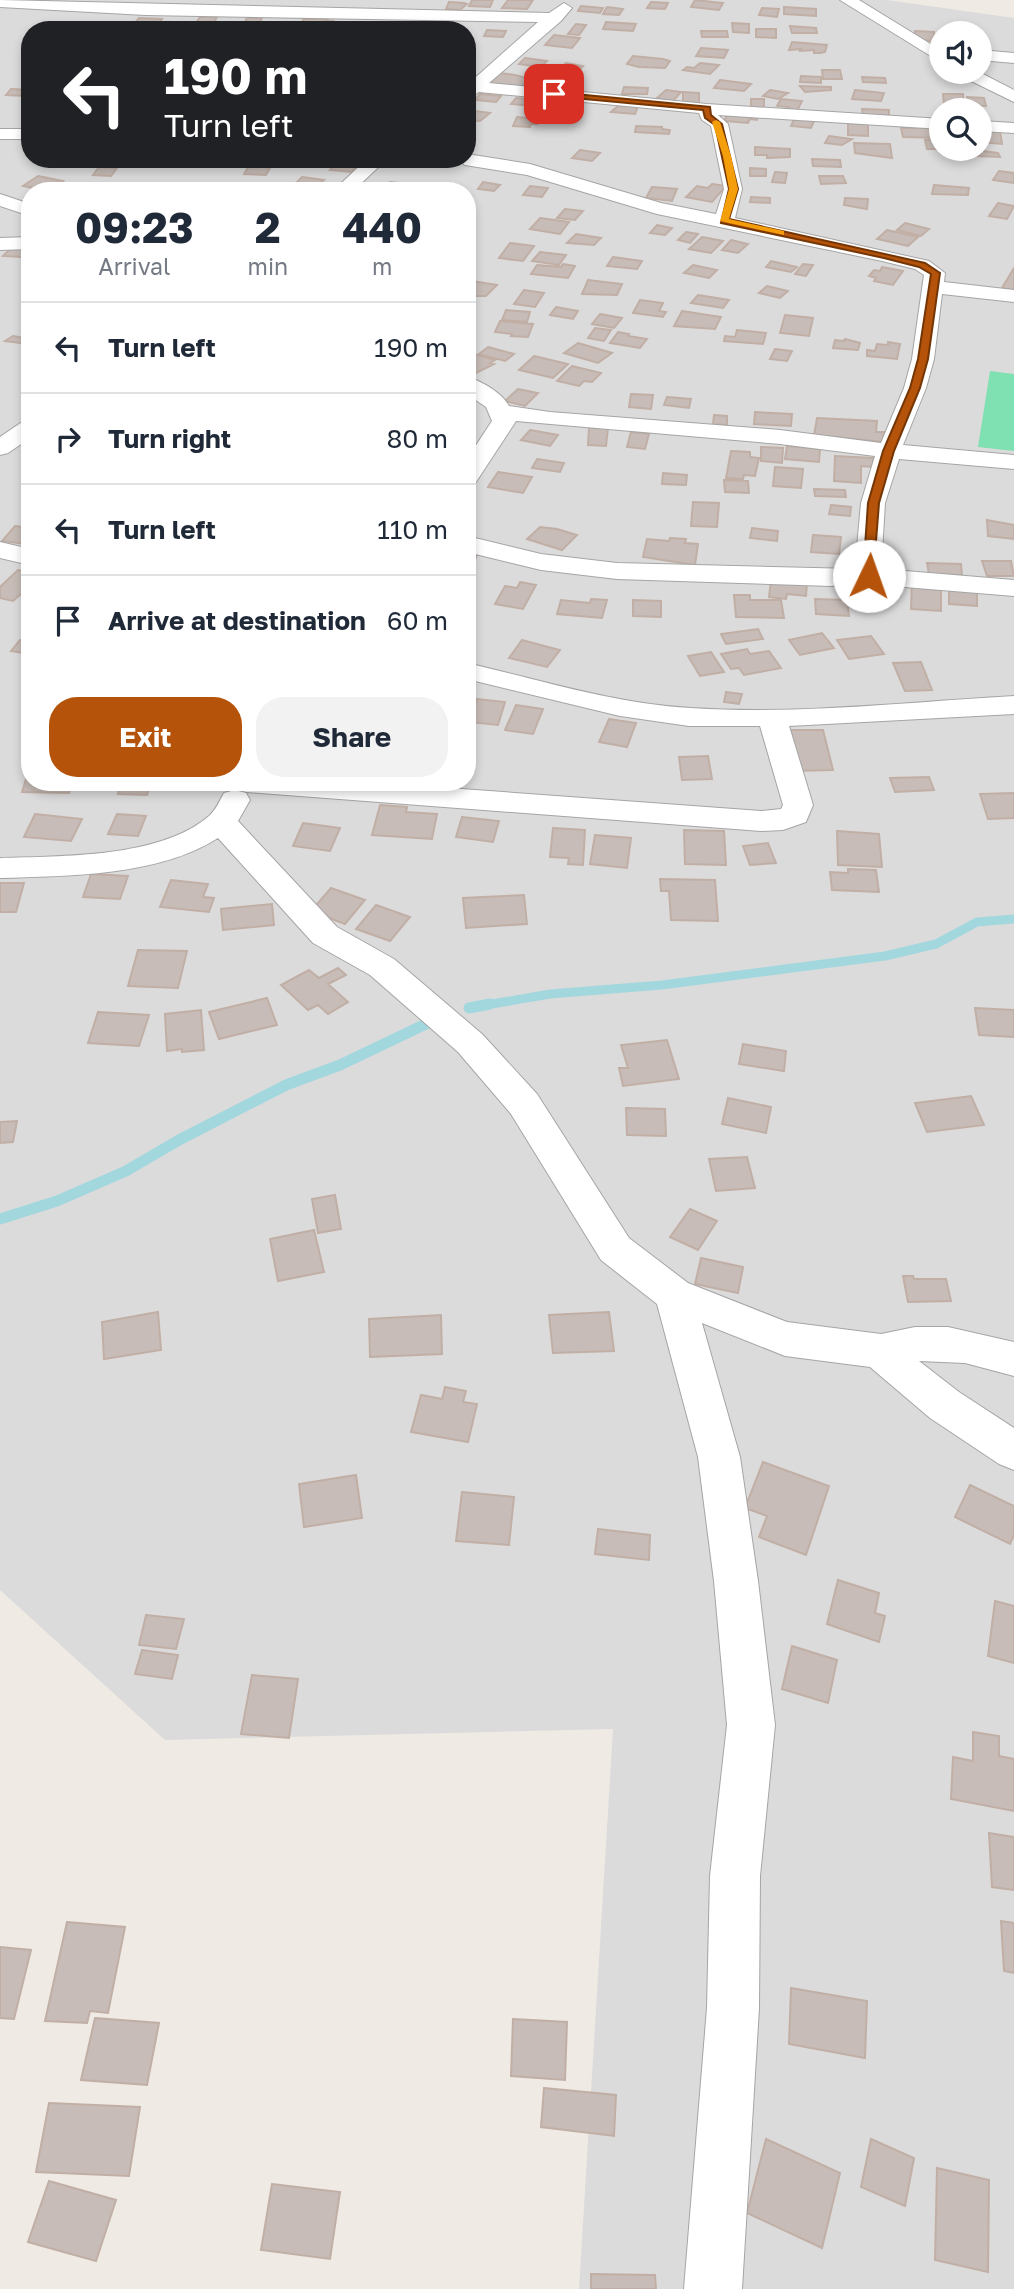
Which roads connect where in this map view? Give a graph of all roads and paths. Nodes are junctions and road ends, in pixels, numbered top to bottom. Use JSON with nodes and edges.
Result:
{"nodes":[{"id":1,"x":573,"y":0,"type":"edge"},
{"id":2,"x":848,"y":0,"type":"edge"},
{"id":3,"x":0,"y":2,"type":"edge"},
{"id":4,"x":555,"y":18,"type":"junction"},
{"id":5,"x":929,"y":49,"type":"edge"},
{"id":6,"x":992,"y":56,"type":"edge"},
{"id":7,"x":1014,"y":58,"type":"edge"},
{"id":8,"x":990,"y":84,"type":"edge"},
{"id":9,"x":476,"y":87,"type":"edge"},
{"id":10,"x":476,"y":91,"type":"edge"},
{"id":11,"x":1014,"y":97,"type":"edge"},
{"id":12,"x":707,"y":108,"type":"junction"},
{"id":13,"x":929,"y":123,"type":"edge"},
{"id":14,"x":992,"y":127,"type":"edge"},
{"id":15,"x":1014,"y":128,"type":"edge"},
{"id":16,"x":0,"y":134,"type":"edge"},
{"id":17,"x":21,"y":134,"type":"edge"},
{"id":18,"x":476,"y":161,"type":"edge"},
{"id":19,"x":368,"y":168,"type":"edge"},
{"id":20,"x":352,"y":182,"type":"edge"},
{"id":21,"x":0,"y":200,"type":"edge"},
{"id":22,"x":21,"y":207,"type":"edge"},
{"id":23,"x":724,"y":221,"type":"junction"},
{"id":24,"x":21,"y":243,"type":"edge"},
{"id":25,"x":0,"y":244,"type":"edge"},
{"id":26,"x":934,"y":287,"type":"junction"},
{"id":27,"x":1014,"y":296,"type":"edge"},
{"id":28,"x":476,"y":390,"type":"edge"},
{"id":29,"x":502,"y":412,"type":"junction"},
{"id":30,"x":21,"y":432,"type":"edge"},
{"id":31,"x":0,"y":447,"type":"edge"},
{"id":32,"x":889,"y":451,"type":"junction"},
{"id":33,"x":1014,"y":462,"type":"edge"},
{"id":34,"x":476,"y":464,"type":"edge"},
{"id":35,"x":476,"y":546,"type":"edge"},
{"id":36,"x":0,"y":550,"type":"edge"},
{"id":37,"x":21,"y":555,"type":"edge"},
{"id":38,"x":869,"y":576,"type":"junction"},
{"id":39,"x":1014,"y":588,"type":"edge"},
{"id":40,"x":476,"y":673,"type":"edge"},
{"id":41,"x":1014,"y":705,"type":"edge"},
{"id":42,"x":772,"y":718,"type":"junction"},
{"id":43,"x":241,"y":791,"type":"edge"},
{"id":44,"x":366,"y":791,"type":"edge"},
{"id":45,"x":221,"y":822,"type":"junction"},
{"id":46,"x":0,"y":868,"type":"edge"},
{"id":47,"x":674,"y":1295,"type":"junction"},
{"id":48,"x":881,"y":1351,"type":"junction"},
{"id":49,"x":1014,"y":1359,"type":"edge"},
{"id":50,"x":1014,"y":1451,"type":"edge"},
{"id":51,"x":713,"y":2289,"type":"edge"}],
"edges":[{"from":1,"to":4,"type":"street"},
{"from":2,"to":5,"type":"street"},
{"from":3,"to":4,"type":"street"},
{"from":4,"to":9,"type":"street"},
{"from":6,"to":7,"type":"street"},
{"from":8,"to":11,"type":"street"},
{"from":10,"to":12,"type":"street"},
{"from":12,"to":13,"type":"street"},
{"from":12,"to":23,"type":"street"},
{"from":14,"to":15,"type":"street"},
{"from":16,"to":17,"type":"street"},
{"from":18,"to":23,"type":"street"},
{"from":19,"to":20,"type":"street"},
{"from":21,"to":22,"type":"street"},
{"from":23,"to":26,"type":"street"},
{"from":24,"to":25,"type":"street"},
{"from":26,"to":27,"type":"street"},
{"from":26,"to":32,"type":"street"},
{"from":28,"to":29,"type":"street"},
{"from":29,"to":32,"type":"street"},
{"from":29,"to":34,"type":"street"},
{"from":30,"to":31,"type":"street"},
{"from":32,"to":33,"type":"street"},
{"from":32,"to":38,"type":"street"},
{"from":35,"to":38,"type":"street"},
{"from":36,"to":37,"type":"street"},
{"from":38,"to":39,"type":"street"},
{"from":40,"to":42,"type":"street"},
{"from":41,"to":42,"type":"street"},
{"from":42,"to":44,"type":"street"},
{"from":43,"to":45,"type":"street"},
{"from":45,"to":46,"type":"street"},
{"from":45,"to":47,"type":"street"},
{"from":47,"to":48,"type":"street"},
{"from":47,"to":51,"type":"street"},
{"from":48,"to":49,"type":"street"},
{"from":48,"to":50,"type":"street"}]}
